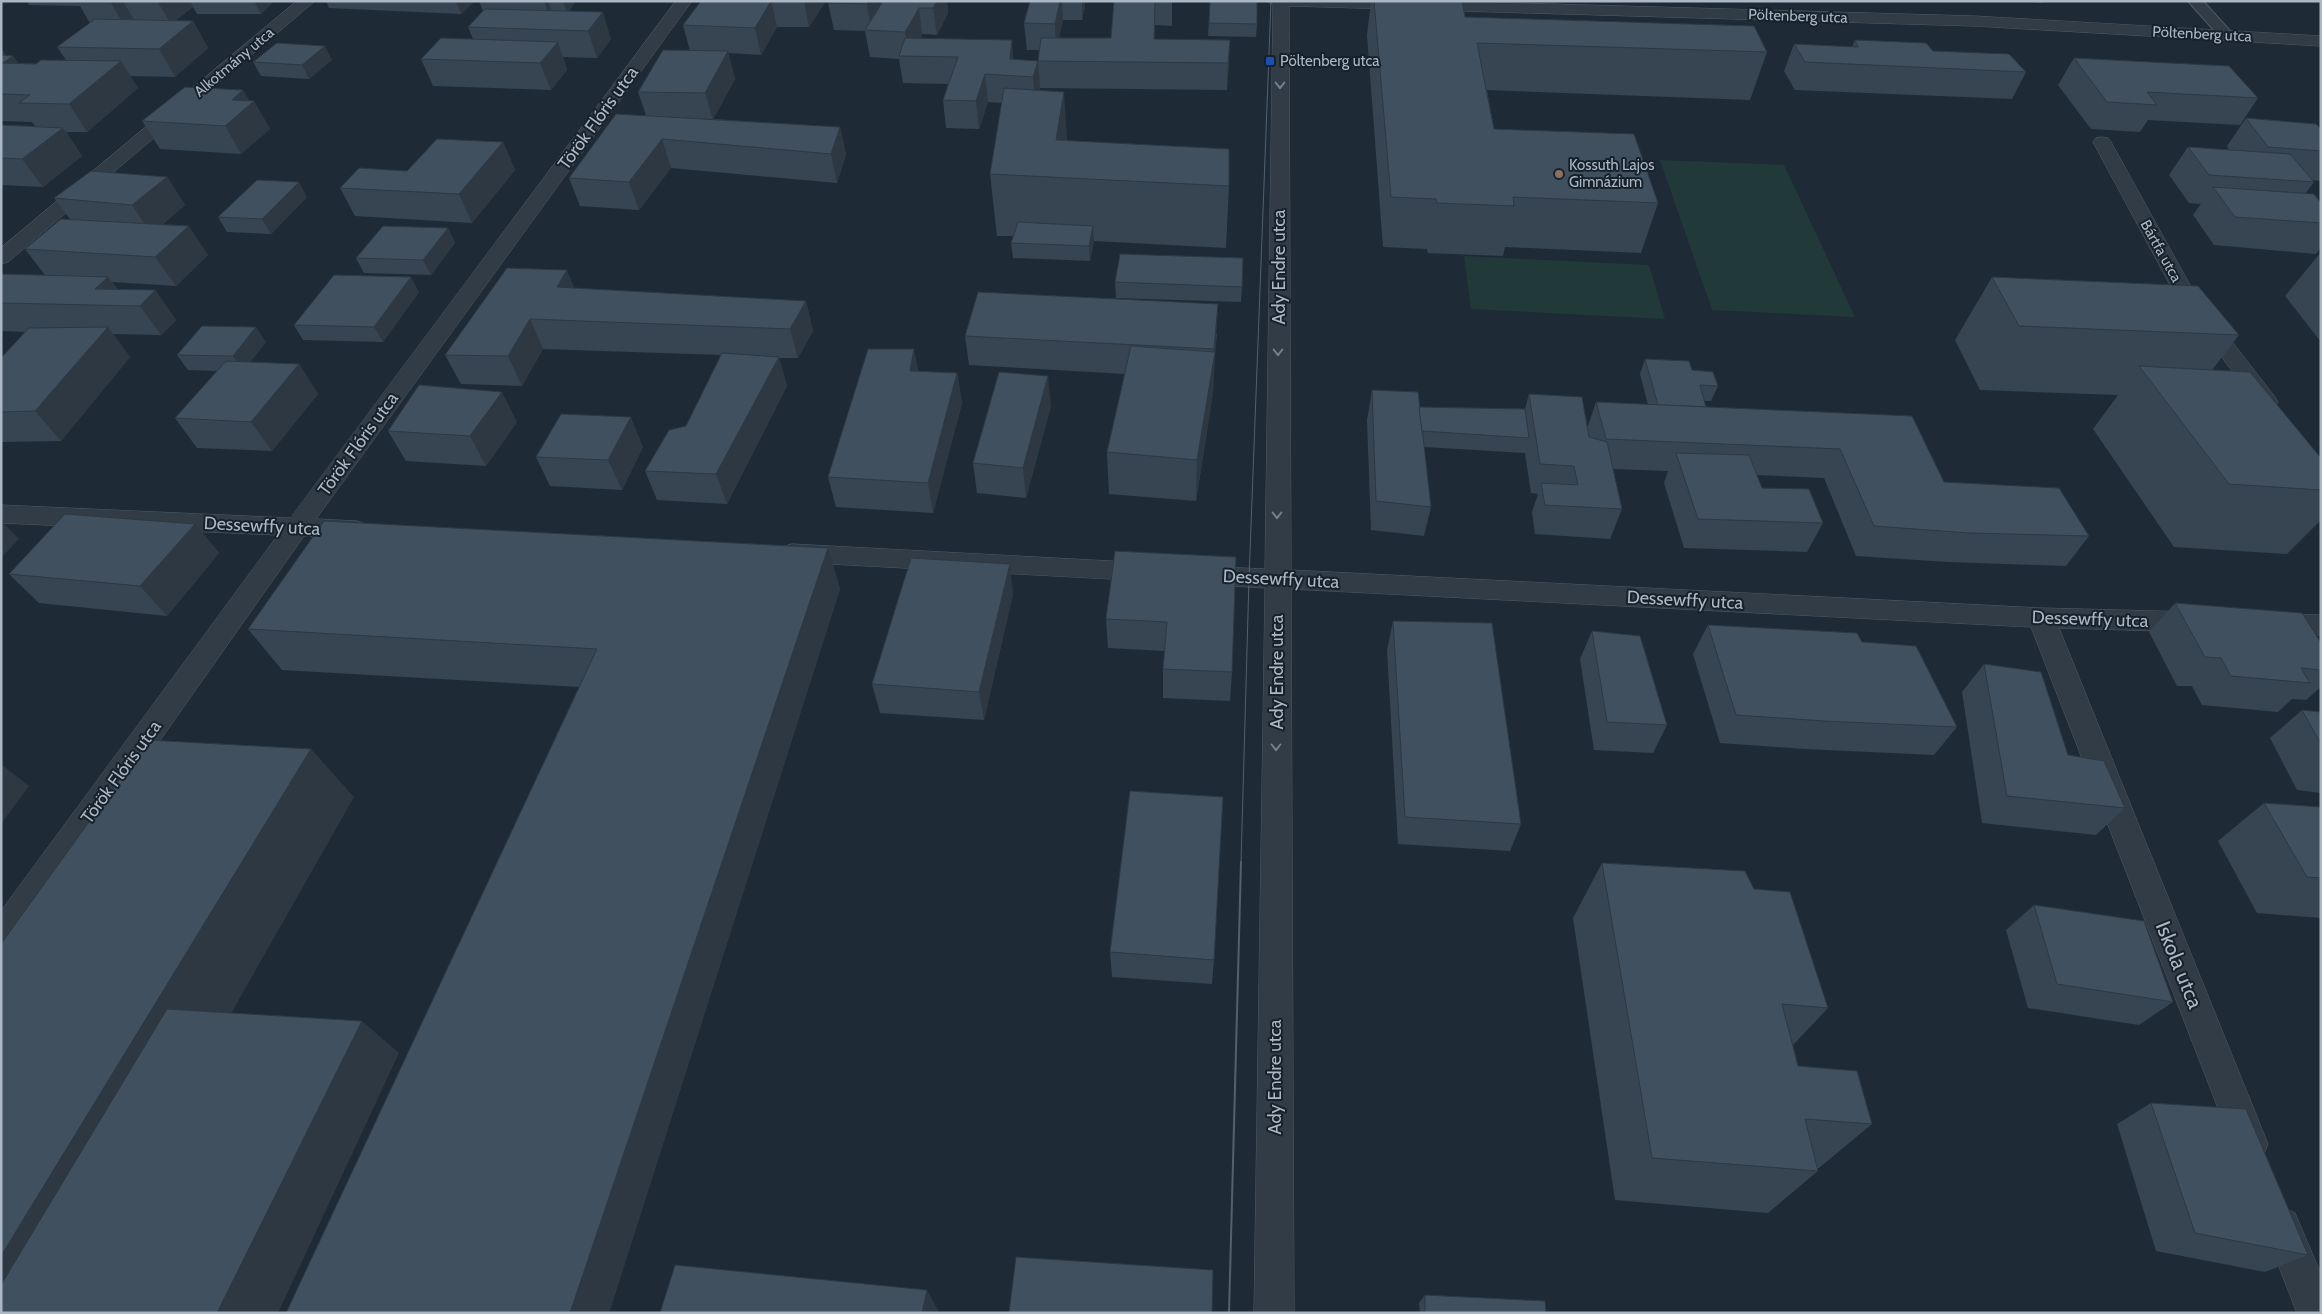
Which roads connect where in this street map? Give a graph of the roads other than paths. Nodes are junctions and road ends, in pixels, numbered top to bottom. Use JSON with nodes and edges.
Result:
{"nodes":[{"id":1,"x":307,"y":1,"type":"edge"},
{"id":2,"x":684,"y":1,"type":"edge"},
{"id":3,"x":1274,"y":1,"type":"edge"},
{"id":4,"x":2196,"y":1,"type":"edge"},
{"id":5,"x":1281,"y":2,"type":"edge"},
{"id":6,"x":2226,"y":35,"type":"junction"},
{"id":7,"x":2321,"y":41,"type":"edge"},
{"id":8,"x":2102,"y":142,"type":"dead end"},
{"id":9,"x":1,"y":258,"type":"edge"},
{"id":10,"x":2280,"y":419,"type":"edge"},
{"id":11,"x":1,"y":514,"type":"edge"},
{"id":12,"x":297,"y":527,"type":"junction"},
{"id":13,"x":382,"y":532,"type":"edge"},
{"id":14,"x":770,"y":552,"type":"edge"},
{"id":15,"x":1277,"y":580,"type":"junction"},
{"id":16,"x":2041,"y":618,"type":"junction"},
{"id":17,"x":2215,"y":622,"type":"edge"},
{"id":18,"x":2244,"y":623,"type":"edge"},
{"id":19,"x":2321,"y":625,"type":"edge"},
{"id":20,"x":1,"y":938,"type":"edge"},
{"id":21,"x":1274,"y":1313,"type":"edge"},
{"id":22,"x":2317,"y":1313,"type":"edge"}],
"edges":[{"from":1,"to":9,"type":"street","name":"Alkotmány utca"},
{"from":2,"to":12,"type":"street","name":"Török Flóris utca"},
{"from":3,"to":5,"type":"street","name":"Pöltenberg utca"},
{"from":4,"to":6,"type":"lane"},
{"from":5,"to":6,"type":"street","name":"Pöltenberg utca"},
{"from":5,"to":15,"type":"street","name":"Ady Endre utca","one_way":true},
{"from":6,"to":7,"type":"street","name":"Pöltenberg utca"},
{"from":8,"to":10,"type":"street","name":"Bártfa utca"},
{"from":11,"to":12,"type":"street","name":"Dessewffy utca"},
{"from":12,"to":13,"type":"street","name":"Dessewffy utca"},
{"from":12,"to":20,"type":"street","name":"Török Flóris utca"},
{"from":14,"to":15,"type":"street","name":"Dessewffy utca"},
{"from":15,"to":16,"type":"street","name":"Dessewffy utca"},
{"from":15,"to":21,"type":"street","name":"Ady Endre utca","one_way":true},
{"from":16,"to":17,"type":"street","name":"Dessewffy utca"},
{"from":16,"to":22,"type":"street","name":"Iskola utca"},
{"from":18,"to":19,"type":"street"}]}
